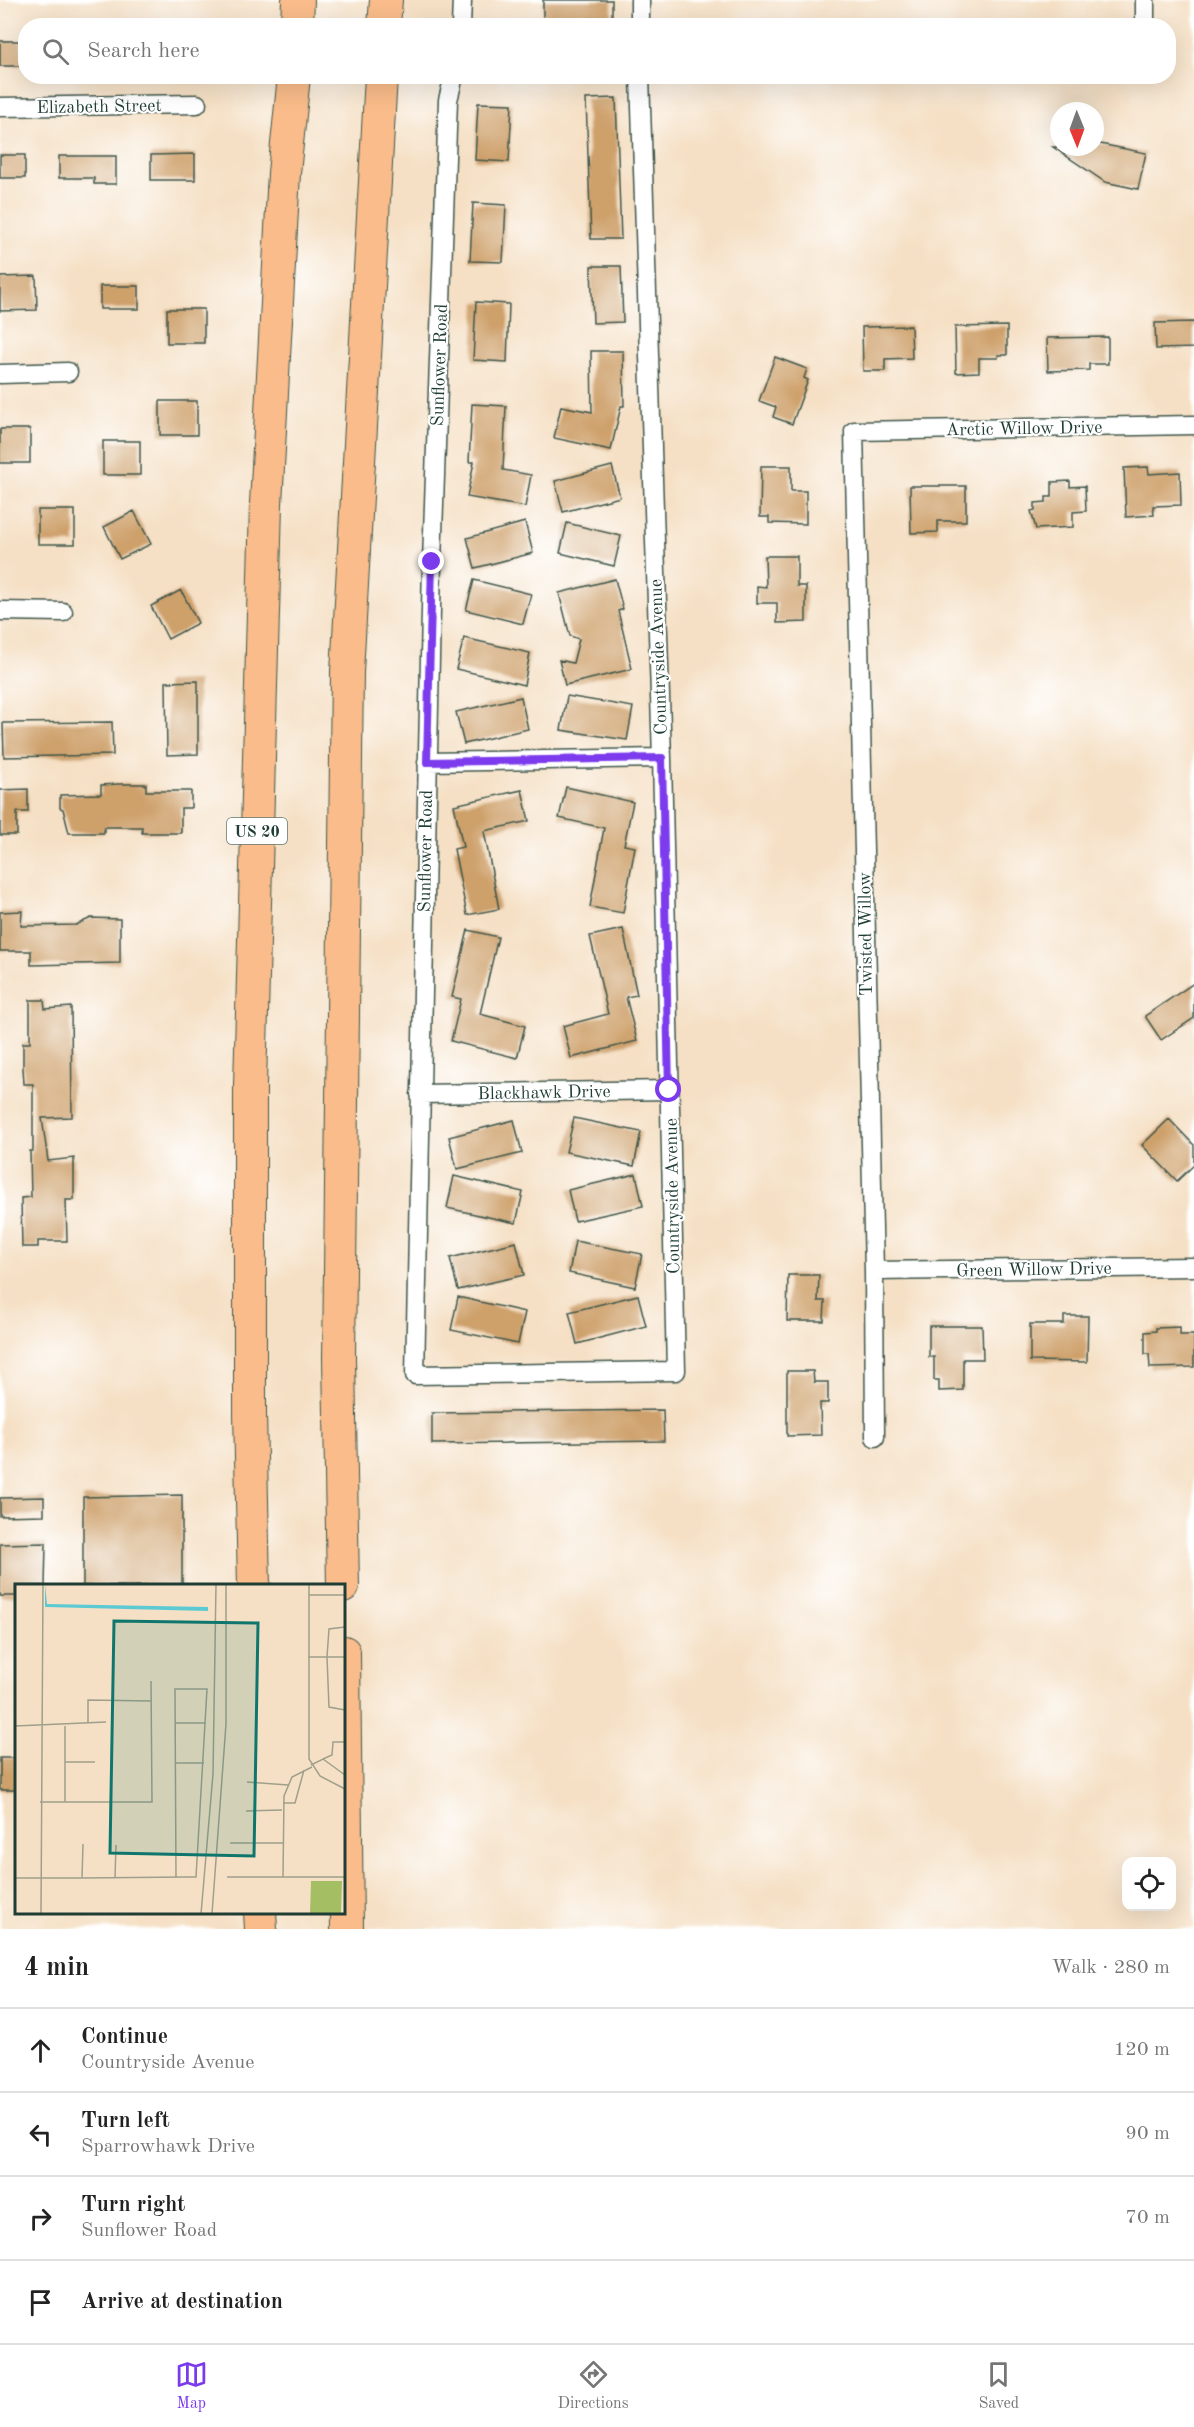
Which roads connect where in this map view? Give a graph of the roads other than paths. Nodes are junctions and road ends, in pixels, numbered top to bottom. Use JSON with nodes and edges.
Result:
{"nodes":[{"id":1,"x":298,"y":0,"type":"edge"},
{"id":2,"x":386,"y":0,"type":"edge"},
{"id":3,"x":462,"y":0,"type":"edge"},
{"id":4,"x":640,"y":0,"type":"edge"},
{"id":5,"x":1145,"y":0,"type":"edge"},
{"id":6,"x":297,"y":18,"type":"edge"},
{"id":7,"x":385,"y":18,"type":"edge"},
{"id":8,"x":461,"y":18,"type":"edge"},
{"id":9,"x":640,"y":18,"type":"edge"},
{"id":10,"x":1145,"y":18,"type":"edge"},
{"id":11,"x":293,"y":84,"type":"edge"},
{"id":12,"x":381,"y":84,"type":"edge"},
{"id":13,"x":452,"y":84,"type":"edge"},
{"id":14,"x":640,"y":84,"type":"edge"},
{"id":15,"x":197,"y":104,"type":"dead end"},
{"id":16,"x":0,"y":107,"type":"edge"},
{"id":17,"x":68,"y":372,"type":"dead end"},
{"id":18,"x":0,"y":374,"type":"edge"},
{"id":19,"x":1194,"y":425,"type":"edge"},
{"id":20,"x":854,"y":431,"type":"joint"},
{"id":21,"x":0,"y":611,"type":"edge"},
{"id":22,"x":63,"y":612,"type":"dead end"},
{"id":23,"x":662,"y":758,"type":"junction"},
{"id":24,"x":427,"y":762,"type":"junction"},
{"id":25,"x":669,"y":1090,"type":"junction"},
{"id":26,"x":420,"y":1094,"type":"junction"},
{"id":27,"x":1194,"y":1267,"type":"edge"},
{"id":28,"x":874,"y":1271,"type":"junction"},
{"id":29,"x":415,"y":1375,"type":"joint"},
{"id":30,"x":875,"y":1437,"type":"dead end"},
{"id":31,"x":254,"y":1584,"type":"edge"},
{"id":32,"x":343,"y":1584,"type":"edge"},
{"id":33,"x":345,"y":1744,"type":"edge"},
{"id":34,"x":260,"y":1914,"type":"edge"},
{"id":35,"x":261,"y":1929,"type":"edge"},
{"id":36,"x":347,"y":1929,"type":"edge"}],
"edges":[{"from":1,"to":6,"type":"highway"},
{"from":2,"to":7,"type":"highway"},
{"from":3,"to":8,"type":"street"},
{"from":4,"to":9,"type":"street"},
{"from":5,"to":10,"type":"street"},
{"from":11,"to":31,"type":"highway","number":"US 20"},
{"from":12,"to":32,"type":"highway"},
{"from":13,"to":24,"type":"street","name":"Sunflower Road"},
{"from":14,"to":23,"type":"street","name":"Countryside Avenue"},
{"from":15,"to":16,"type":"street","name":"Elizabeth Street"},
{"from":17,"to":18,"type":"street"},
{"from":19,"to":20,"type":"street","name":"Arctic Willow Drive"},
{"from":20,"to":28,"type":"street","name":"Twisted Willow"},
{"from":21,"to":22,"type":"street"},
{"from":23,"to":24,"type":"street"},
{"from":23,"to":25,"type":"street","name":"Countryside Avenue"},
{"from":24,"to":26,"type":"street","name":"Sunflower Road"},
{"from":25,"to":26,"type":"street","name":"Blackhawk Drive"},
{"from":25,"to":29,"type":"street","name":"Countryside Avenue"},
{"from":26,"to":29,"type":"street","name":"Sunflower Road"},
{"from":27,"to":28,"type":"street","name":"Green Willow Drive"},
{"from":28,"to":30,"type":"street","name":"Twisted Willow"},
{"from":33,"to":36,"type":"highway"},
{"from":34,"to":35,"type":"highway"}]}
